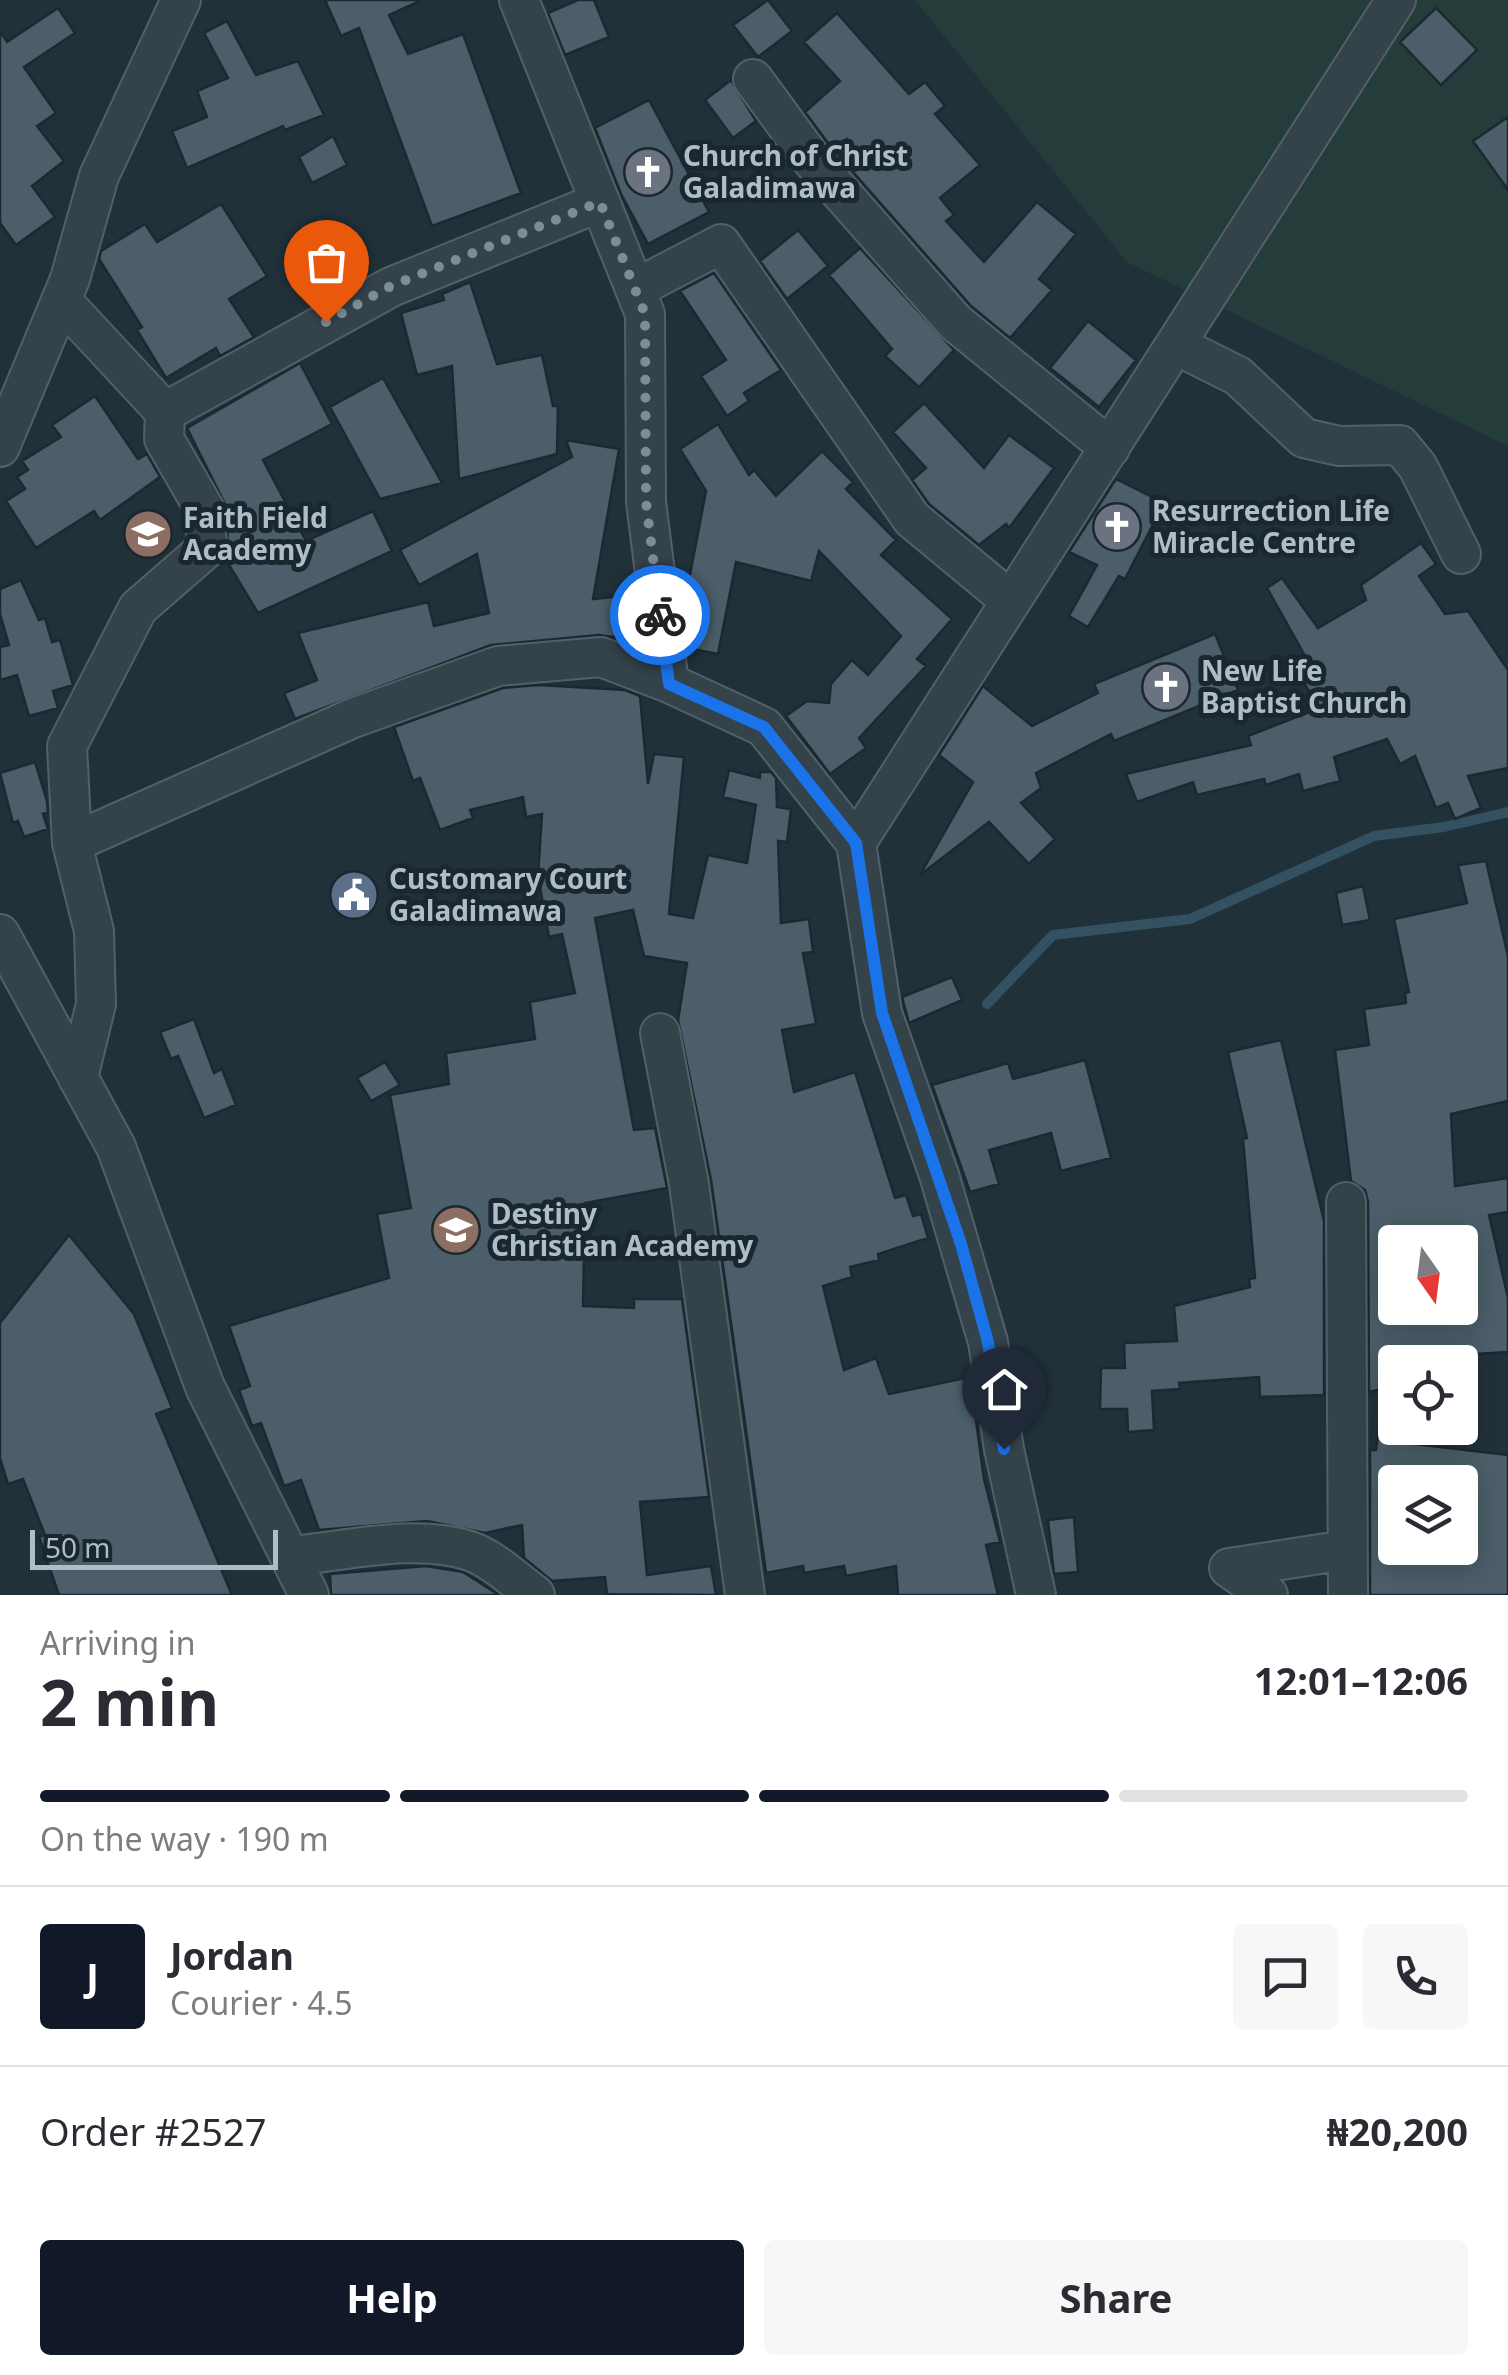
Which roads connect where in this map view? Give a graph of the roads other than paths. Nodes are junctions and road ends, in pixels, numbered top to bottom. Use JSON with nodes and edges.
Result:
{"nodes":[{"id":1,"x":181,"y":0,"type":"edge"},
{"id":2,"x":519,"y":0,"type":"edge"},
{"id":3,"x":1396,"y":0,"type":"edge"},
{"id":4,"x":753,"y":80,"type":"dead end"},
{"id":5,"x":600,"y":202,"type":"junction"},
{"id":6,"x":635,"y":289,"type":"junction"},
{"id":7,"x":60,"y":300,"type":"junction"},
{"id":8,"x":1176,"y":345,"type":"junction"},
{"id":9,"x":165,"y":412,"type":"junction"},
{"id":10,"x":0,"y":447,"type":"edge"},
{"id":11,"x":1110,"y":448,"type":"junction"},
{"id":12,"x":1461,"y":554,"type":"dead end"},
{"id":13,"x":1011,"y":602,"type":"junction"},
{"id":14,"x":669,"y":684,"type":"junction"},
{"id":15,"x":72,"y":843,"type":"junction"},
{"id":16,"x":856,"y":843,"type":"junction"},
{"id":17,"x":0,"y":934,"type":"edge"},
{"id":18,"x":660,"y":1033,"type":"dead end"},
{"id":19,"x":78,"y":1078,"type":"junction"},
{"id":20,"x":1346,"y":1202,"type":"dead end"},
{"id":21,"x":1346,"y":1550,"type":"junction"},
{"id":22,"x":290,"y":1556,"type":"junction"},
{"id":23,"x":309,"y":1595,"type":"edge"},
{"id":24,"x":535,"y":1595,"type":"edge"},
{"id":25,"x":745,"y":1595,"type":"edge"},
{"id":26,"x":1036,"y":1595,"type":"edge"},
{"id":27,"x":1268,"y":1595,"type":"edge"},
{"id":28,"x":1348,"y":1595,"type":"edge"}],
"edges":[{"from":1,"to":7,"type":"street"},
{"from":2,"to":5,"type":"street"},
{"from":3,"to":8,"type":"street"},
{"from":4,"to":11,"type":"street"},
{"from":5,"to":6,"type":"street"},
{"from":5,"to":9,"type":"street"},
{"from":6,"to":13,"type":"street"},
{"from":6,"to":14,"type":"street"},
{"from":7,"to":9,"type":"street"},
{"from":7,"to":10,"type":"street"},
{"from":8,"to":11,"type":"street"},
{"from":8,"to":12,"type":"street"},
{"from":9,"to":15,"type":"street"},
{"from":11,"to":13,"type":"street"},
{"from":13,"to":16,"type":"street"},
{"from":14,"to":15,"type":"street"},
{"from":14,"to":16,"type":"street"},
{"from":15,"to":19,"type":"street"},
{"from":16,"to":26,"type":"street"},
{"from":17,"to":19,"type":"street"},
{"from":18,"to":25,"type":"street"},
{"from":19,"to":22,"type":"street"},
{"from":20,"to":21,"type":"street"},
{"from":21,"to":27,"type":"street"},
{"from":21,"to":28,"type":"street"},
{"from":22,"to":23,"type":"street"},
{"from":22,"to":24,"type":"street"}]}
